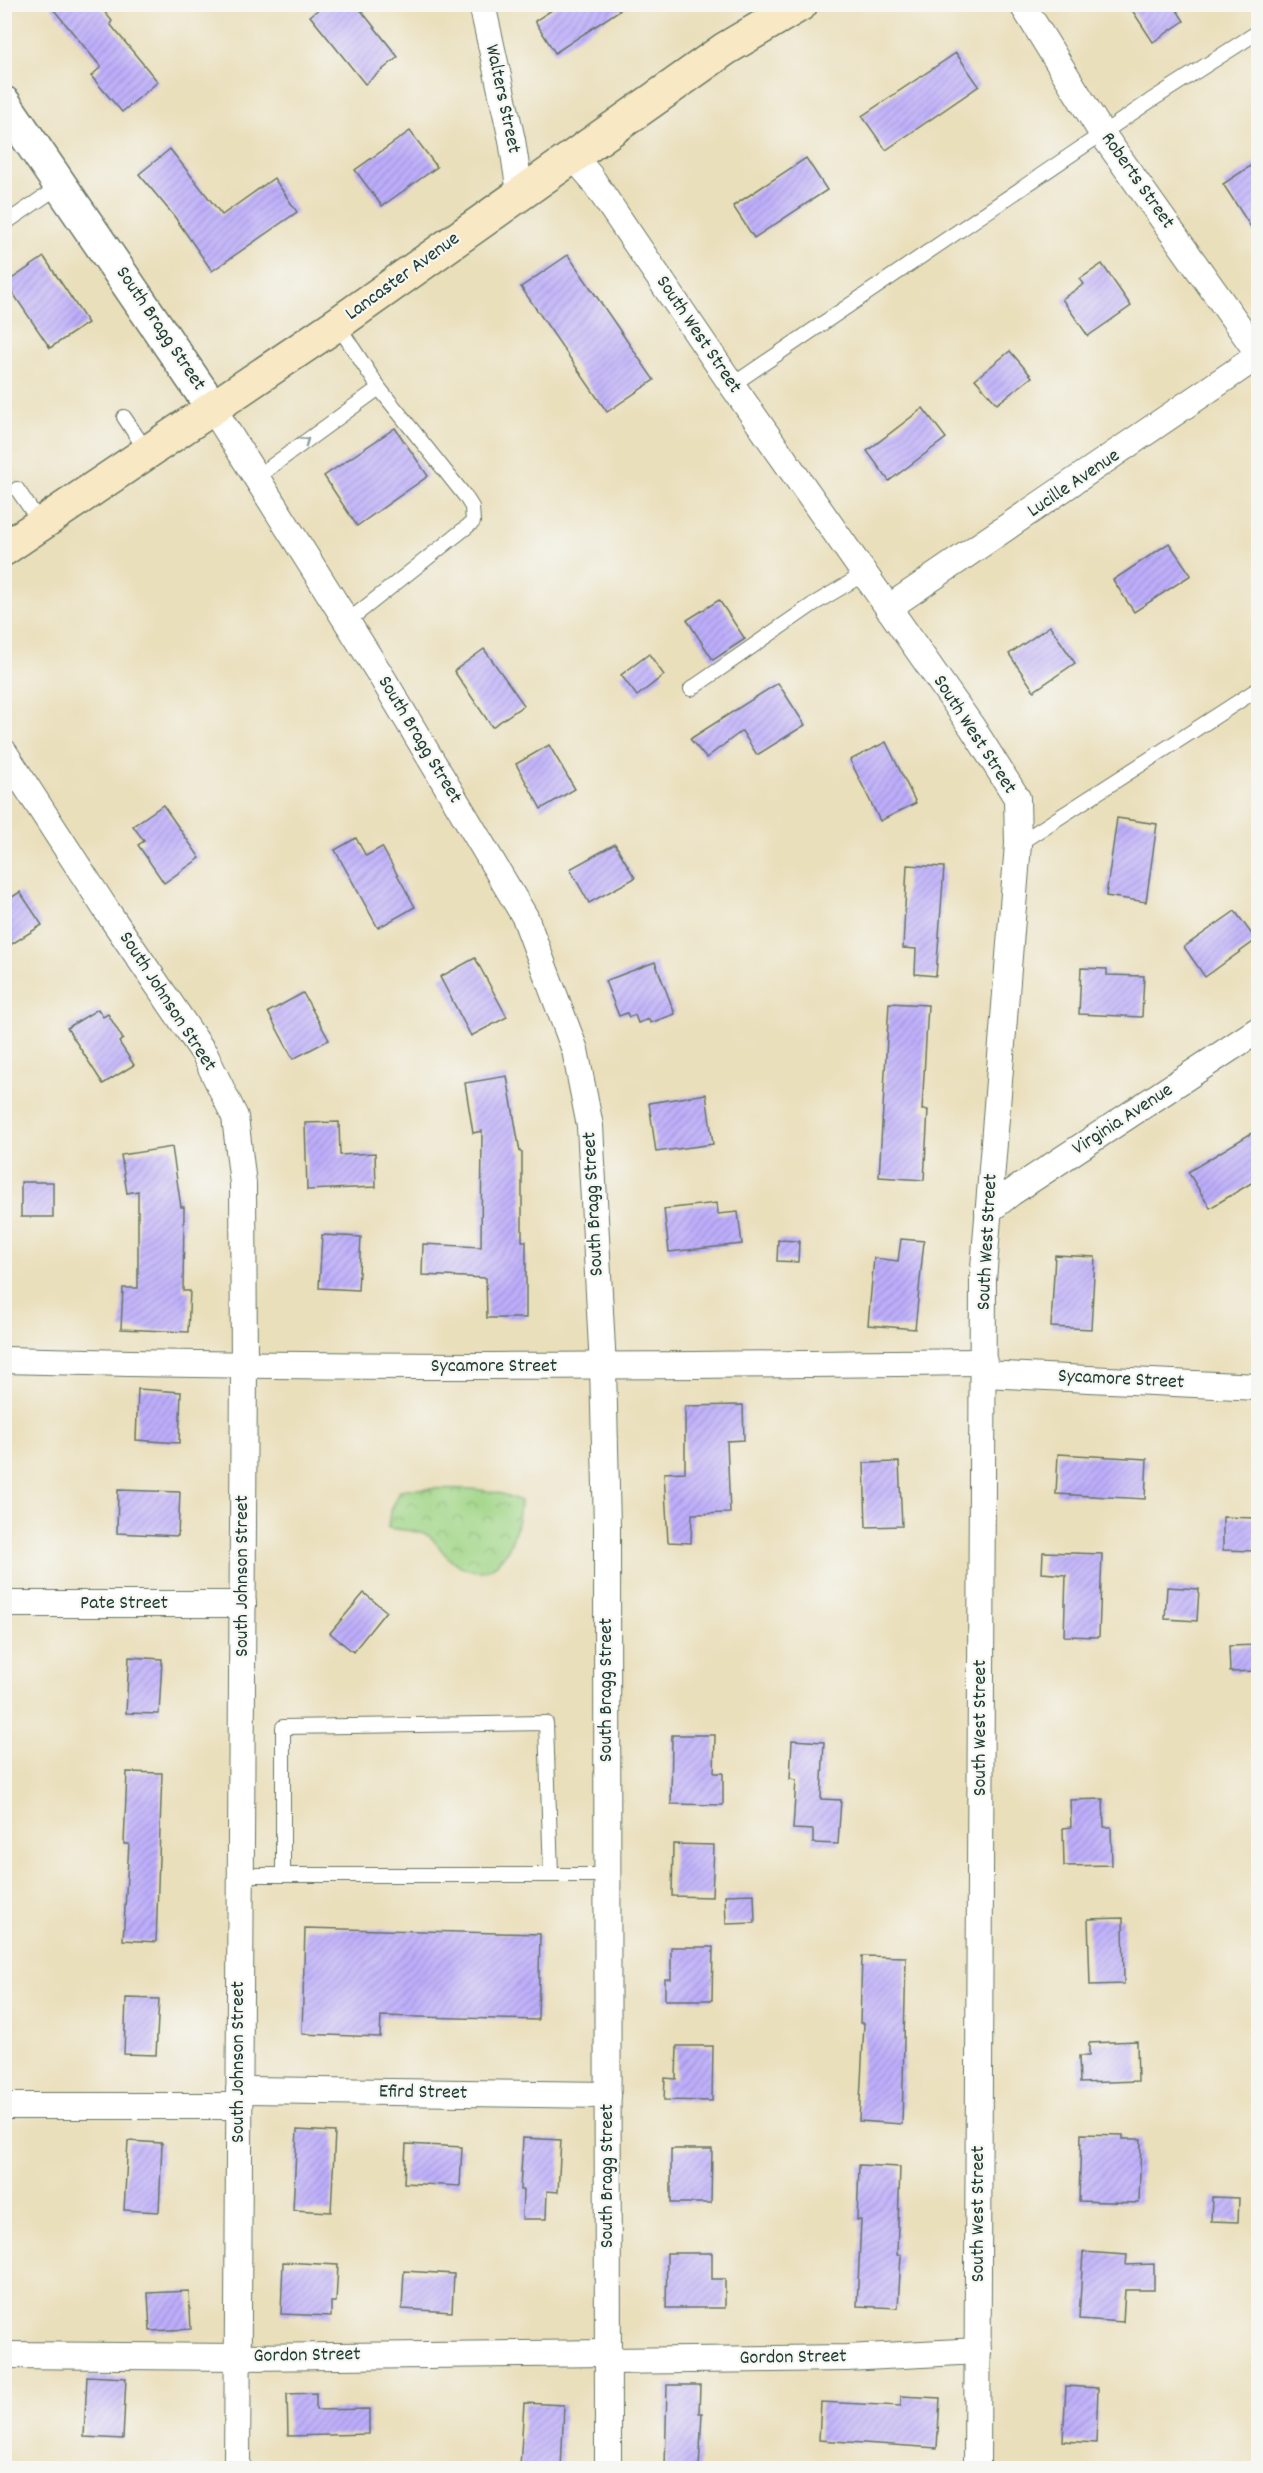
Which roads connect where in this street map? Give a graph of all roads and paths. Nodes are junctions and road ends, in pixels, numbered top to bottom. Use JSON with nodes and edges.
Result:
{"nodes":[{"id":1,"x":482,"y":4,"type":"edge"},
{"id":2,"x":801,"y":4,"type":"edge"},
{"id":3,"x":1022,"y":4,"type":"edge"},
{"id":4,"x":1258,"y":32,"type":"edge"},
{"id":5,"x":4,"y":103,"type":"edge"},
{"id":6,"x":1103,"y":135,"type":"junction"},
{"id":7,"x":573,"y":156,"type":"junction"},
{"id":8,"x":61,"y":184,"type":"junction"},
{"id":9,"x":520,"y":193,"type":"junction"},
{"id":10,"x":4,"y":224,"type":"edge"},
{"id":11,"x":337,"y":324,"type":"junction"},
{"id":12,"x":1258,"y":355,"type":"edge"},
{"id":13,"x":732,"y":385,"type":"junction"},
{"id":14,"x":379,"y":388,"type":"junction"},
{"id":15,"x":213,"y":407,"type":"junction"},
{"id":16,"x":124,"y":417,"type":"dead end"},
{"id":17,"x":147,"y":452,"type":"junction"},
{"id":18,"x":258,"y":476,"type":"junction"},
{"id":19,"x":17,"y":489,"type":"dead end"},
{"id":20,"x":40,"y":524,"type":"junction"},
{"id":21,"x":4,"y":549,"type":"edge"},
{"id":22,"x":864,"y":574,"type":"junction"},
{"id":23,"x":888,"y":609,"type":"junction"},
{"id":24,"x":346,"y":620,"type":"junction"},
{"id":25,"x":1258,"y":688,"type":"edge"},
{"id":26,"x":691,"y":689,"type":"dead end"},
{"id":27,"x":4,"y":752,"type":"edge"},
{"id":28,"x":1018,"y":844,"type":"junction"},
{"id":29,"x":1258,"y":1030,"type":"edge"},
{"id":30,"x":988,"y":1211,"type":"junction"},
{"id":31,"x":4,"y":1360,"type":"edge"},
{"id":32,"x":244,"y":1366,"type":"junction"},
{"id":33,"x":603,"y":1367,"type":"junction"},
{"id":34,"x":984,"y":1368,"type":"junction"},
{"id":35,"x":1258,"y":1387,"type":"edge"},
{"id":36,"x":4,"y":1604,"type":"edge"},
{"id":37,"x":243,"y":1604,"type":"junction"},
{"id":38,"x":240,"y":1875,"type":"junction"},
{"id":39,"x":283,"y":1875,"type":"junction"},
{"id":40,"x":551,"y":1875,"type":"junction"},
{"id":41,"x":608,"y":1875,"type":"junction"},
{"id":42,"x":608,"y":2095,"type":"junction"},
{"id":43,"x":239,"y":2098,"type":"junction"},
{"id":44,"x":4,"y":2106,"type":"edge"},
{"id":45,"x":978,"y":2351,"type":"junction"},
{"id":46,"x":4,"y":2355,"type":"edge"},
{"id":47,"x":238,"y":2357,"type":"junction"},
{"id":48,"x":609,"y":2357,"type":"junction"},
{"id":49,"x":237,"y":2469,"type":"edge"},
{"id":50,"x":608,"y":2469,"type":"edge"},
{"id":51,"x":977,"y":2469,"type":"edge"}],
"edges":[{"from":1,"to":9,"type":"street","name":"Walters Street"},
{"from":2,"to":7,"type":"main road","name":"Lancaster Avenue"},
{"from":3,"to":6,"type":"street","name":"Roberts Street"},
{"from":4,"to":6,"type":"lane"},
{"from":5,"to":8,"type":"street","name":"South Bragg Street"},
{"from":6,"to":12,"type":"street","name":"Roberts Street"},
{"from":6,"to":13,"type":"lane"},
{"from":7,"to":9,"type":"main road","name":"Lancaster Avenue"},
{"from":7,"to":13,"type":"street","name":"South West Street"},
{"from":8,"to":10,"type":"lane"},
{"from":8,"to":15,"type":"street","name":"South Bragg Street"},
{"from":9,"to":11,"type":"main road","name":"Lancaster Avenue"},
{"from":11,"to":14,"type":"lane"},
{"from":11,"to":15,"type":"main road","name":"Lancaster Avenue"},
{"from":12,"to":23,"type":"street","name":"Lucille Avenue"},
{"from":13,"to":22,"type":"street","name":"South West Street"},
{"from":18,"to":14,"type":"lane","one_way":true},
{"from":14,"to":24,"type":"lane"},
{"from":15,"to":17,"type":"main road","name":"Lancaster Avenue"},
{"from":15,"to":18,"type":"street","name":"South Bragg Street"},
{"from":16,"to":17,"type":"lane"},
{"from":17,"to":20,"type":"main road","name":"Lancaster Avenue"},
{"from":18,"to":24,"type":"street","name":"South Bragg Street"},
{"from":19,"to":20,"type":"lane"},
{"from":20,"to":21,"type":"main road","name":"Lancaster Avenue"},
{"from":22,"to":23,"type":"street","name":"South West Street"},
{"from":22,"to":26,"type":"lane"},
{"from":23,"to":28,"type":"street","name":"South West Street"},
{"from":24,"to":33,"type":"street","name":"South Bragg Street"},
{"from":25,"to":28,"type":"lane"},
{"from":27,"to":32,"type":"street","name":"South Johnson Street"},
{"from":28,"to":30,"type":"street","name":"South West Street"},
{"from":29,"to":30,"type":"street","name":"Virginia Avenue"},
{"from":30,"to":34,"type":"street","name":"South West Street"},
{"from":31,"to":32,"type":"street","name":"Sycamore Street"},
{"from":32,"to":33,"type":"street","name":"Sycamore Street"},
{"from":32,"to":37,"type":"street","name":"South Johnson Street"},
{"from":33,"to":34,"type":"street","name":"Sycamore Street"},
{"from":33,"to":41,"type":"street","name":"South Bragg Street"},
{"from":34,"to":35,"type":"street","name":"Sycamore Street"},
{"from":34,"to":45,"type":"street","name":"South West Street"},
{"from":36,"to":37,"type":"street","name":"Pate Street"},
{"from":37,"to":38,"type":"street","name":"South Johnson Street"},
{"from":38,"to":39,"type":"lane"},
{"from":38,"to":43,"type":"street","name":"South Johnson Street"},
{"from":39,"to":40,"type":"lane"},
{"from":39,"to":40,"type":"lane"},
{"from":40,"to":41,"type":"lane"},
{"from":41,"to":42,"type":"street","name":"South Bragg Street"},
{"from":42,"to":43,"type":"street","name":"Efird Street"},
{"from":42,"to":48,"type":"street","name":"South Bragg Street"},
{"from":43,"to":44,"type":"street","name":"Efird Street"},
{"from":43,"to":47,"type":"street","name":"South Johnson Street"},
{"from":45,"to":48,"type":"street","name":"Gordon Street"},
{"from":45,"to":51,"type":"street","name":"South West Street"},
{"from":46,"to":47,"type":"street","name":"Gordon Street"},
{"from":47,"to":48,"type":"street","name":"Gordon Street"},
{"from":47,"to":49,"type":"street","name":"South Johnson Street"},
{"from":48,"to":50,"type":"street","name":"South Bragg Street"}]}
